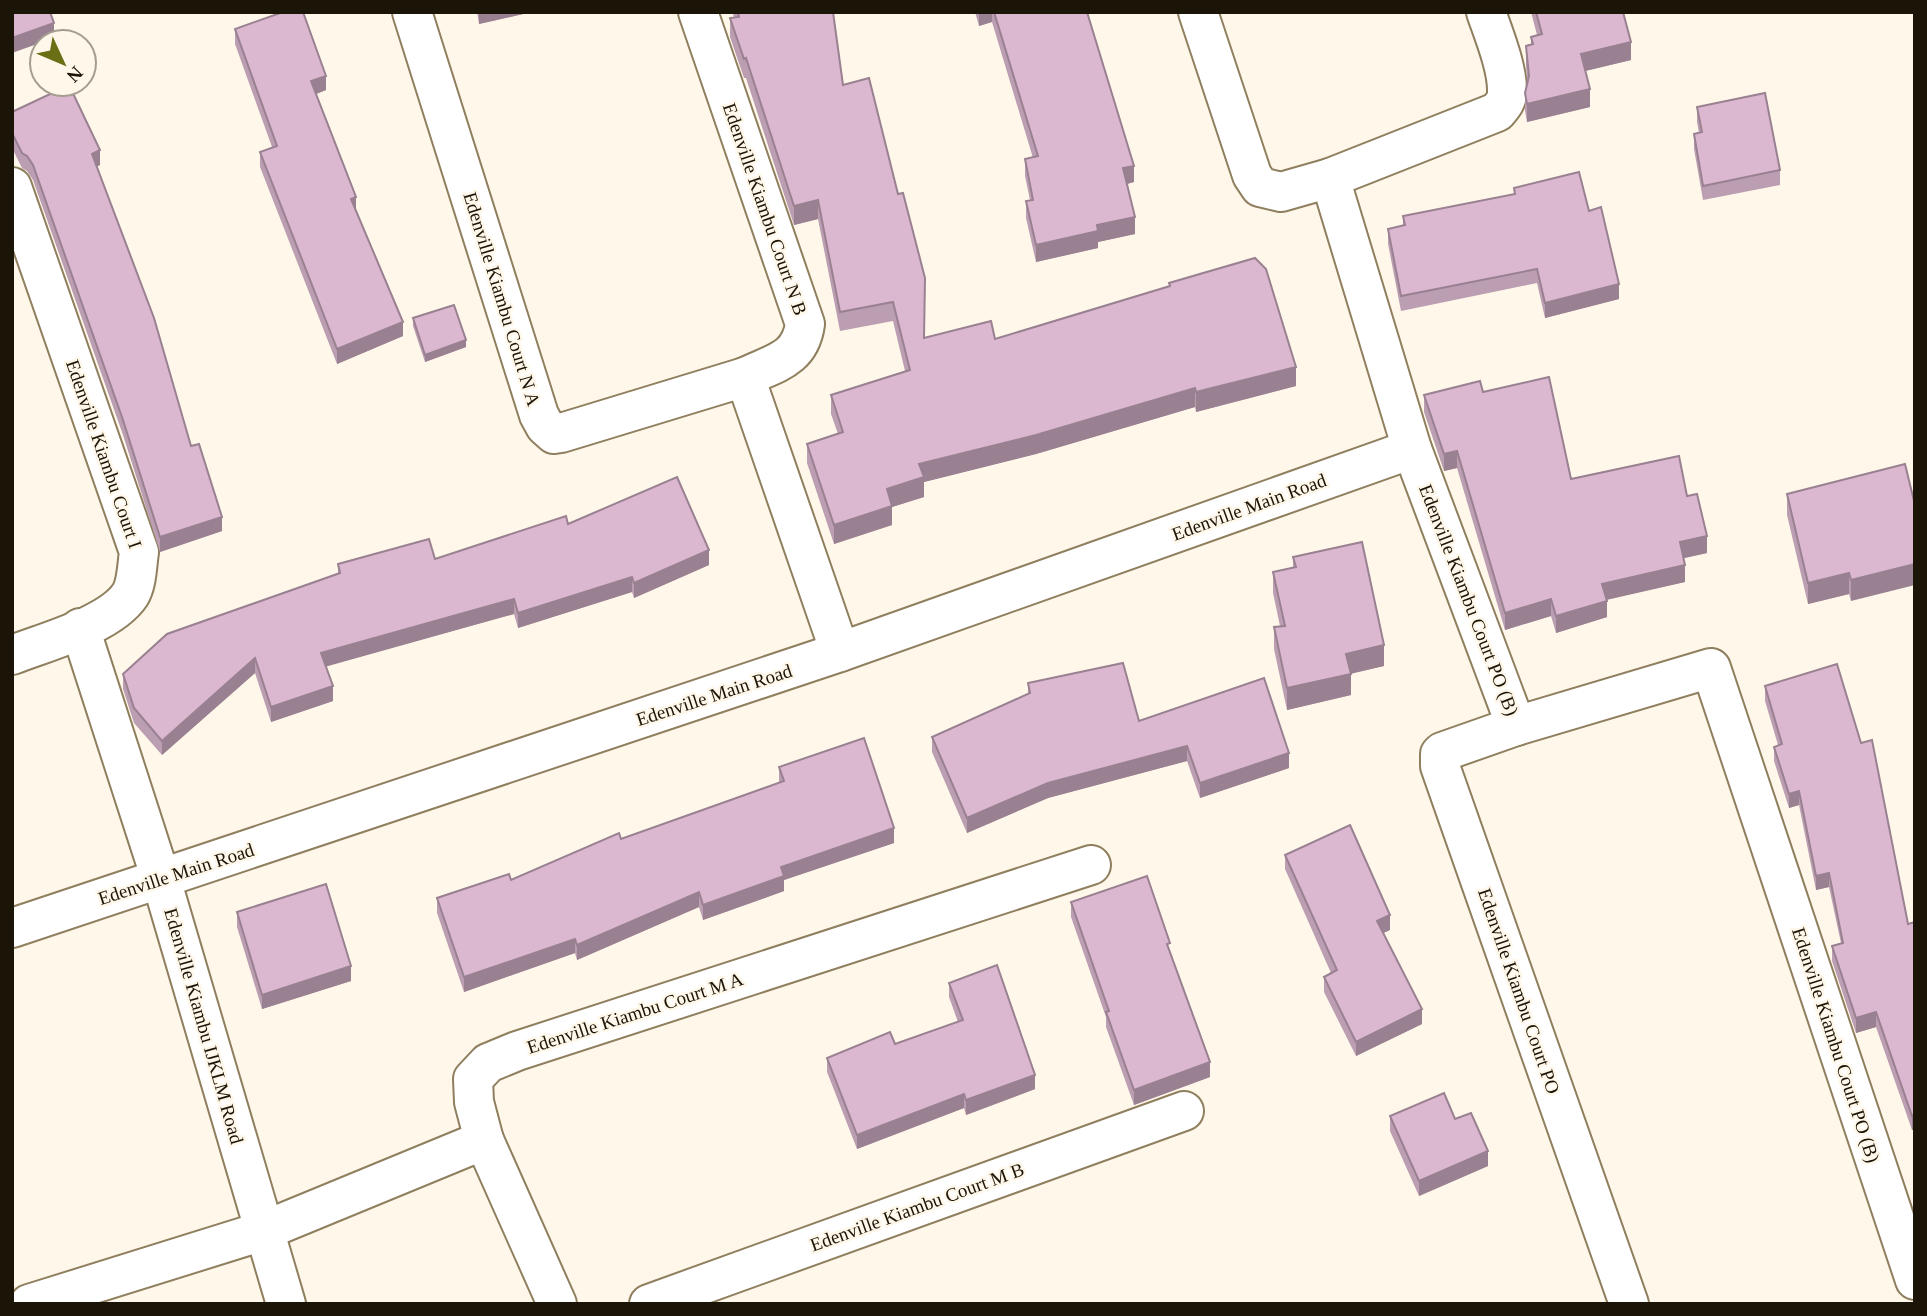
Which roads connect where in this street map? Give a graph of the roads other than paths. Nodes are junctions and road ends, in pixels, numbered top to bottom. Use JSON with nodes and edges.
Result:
{"nodes":[{"id":1,"x":412,"y":12,"type":"edge"},
{"id":2,"x":698,"y":12,"type":"edge"},
{"id":3,"x":1198,"y":12,"type":"edge"},
{"id":4,"x":1486,"y":12,"type":"edge"},
{"id":5,"x":1330,"y":178,"type":"junction"},
{"id":6,"x":12,"y":187,"type":"edge"},
{"id":7,"x":745,"y":377,"type":"junction"},
{"id":8,"x":1412,"y":449,"type":"junction"},
{"id":9,"x":80,"y":628,"type":"junction"},
{"id":10,"x":840,"y":653,"type":"junction"},
{"id":11,"x":12,"y":655,"type":"edge"},
{"id":12,"x":1516,"y":726,"type":"junction"},
{"id":13,"x":1091,"y":865,"type":"dead end"},
{"id":14,"x":161,"y":879,"type":"junction"},
{"id":15,"x":12,"y":928,"type":"edge"},
{"id":16,"x":1184,"y":1111,"type":"dead end"},
{"id":17,"x":484,"y":1140,"type":"junction"},
{"id":18,"x":263,"y":1231,"type":"junction"},
{"id":19,"x":1915,"y":1280,"type":"edge"},
{"id":20,"x":29,"y":1304,"type":"edge"},
{"id":21,"x":286,"y":1304,"type":"edge"},
{"id":22,"x":557,"y":1304,"type":"edge"},
{"id":23,"x":649,"y":1304,"type":"edge"},
{"id":24,"x":1629,"y":1304,"type":"edge"}],
"edges":[{"from":1,"to":7,"type":"street","name":"Edenville Kiambu Court N A"},
{"from":2,"to":7,"type":"street","name":"Edenville Kiambu Court N B"},
{"from":3,"to":5,"type":"street"},
{"from":4,"to":5,"type":"street"},
{"from":5,"to":8,"type":"street","name":"Edenville Kiambu Court PO (B)"},
{"from":6,"to":9,"type":"street","name":"Edenville Kiambu Court I"},
{"from":7,"to":10,"type":"street"},
{"from":8,"to":10,"type":"street","name":"Edenville Main Road"},
{"from":8,"to":12,"type":"street","name":"Edenville Kiambu Court PO (B)"},
{"from":9,"to":11,"type":"street","name":"Edenville Kiambu Court I"},
{"from":9,"to":14,"type":"street","name":"Edenville Kiambu IJKLM Road"},
{"from":10,"to":14,"type":"street","name":"Edenville Main Road"},
{"from":12,"to":19,"type":"street","name":"Edenville Kiambu Court PO (B)"},
{"from":12,"to":24,"type":"street","name":"Edenville Kiambu Court PO"},
{"from":13,"to":17,"type":"street","name":"Edenville Kiambu Court M A"},
{"from":14,"to":15,"type":"street","name":"Edenville Main Road"},
{"from":14,"to":18,"type":"street","name":"Edenville Kiambu IJKLM Road"},
{"from":16,"to":23,"type":"street","name":"Edenville Kiambu Court M B"},
{"from":17,"to":18,"type":"street"},
{"from":17,"to":22,"type":"street"},
{"from":18,"to":20,"type":"street"},
{"from":18,"to":21,"type":"street","name":"Edenville Kiambu IJKLM Road"}]}
